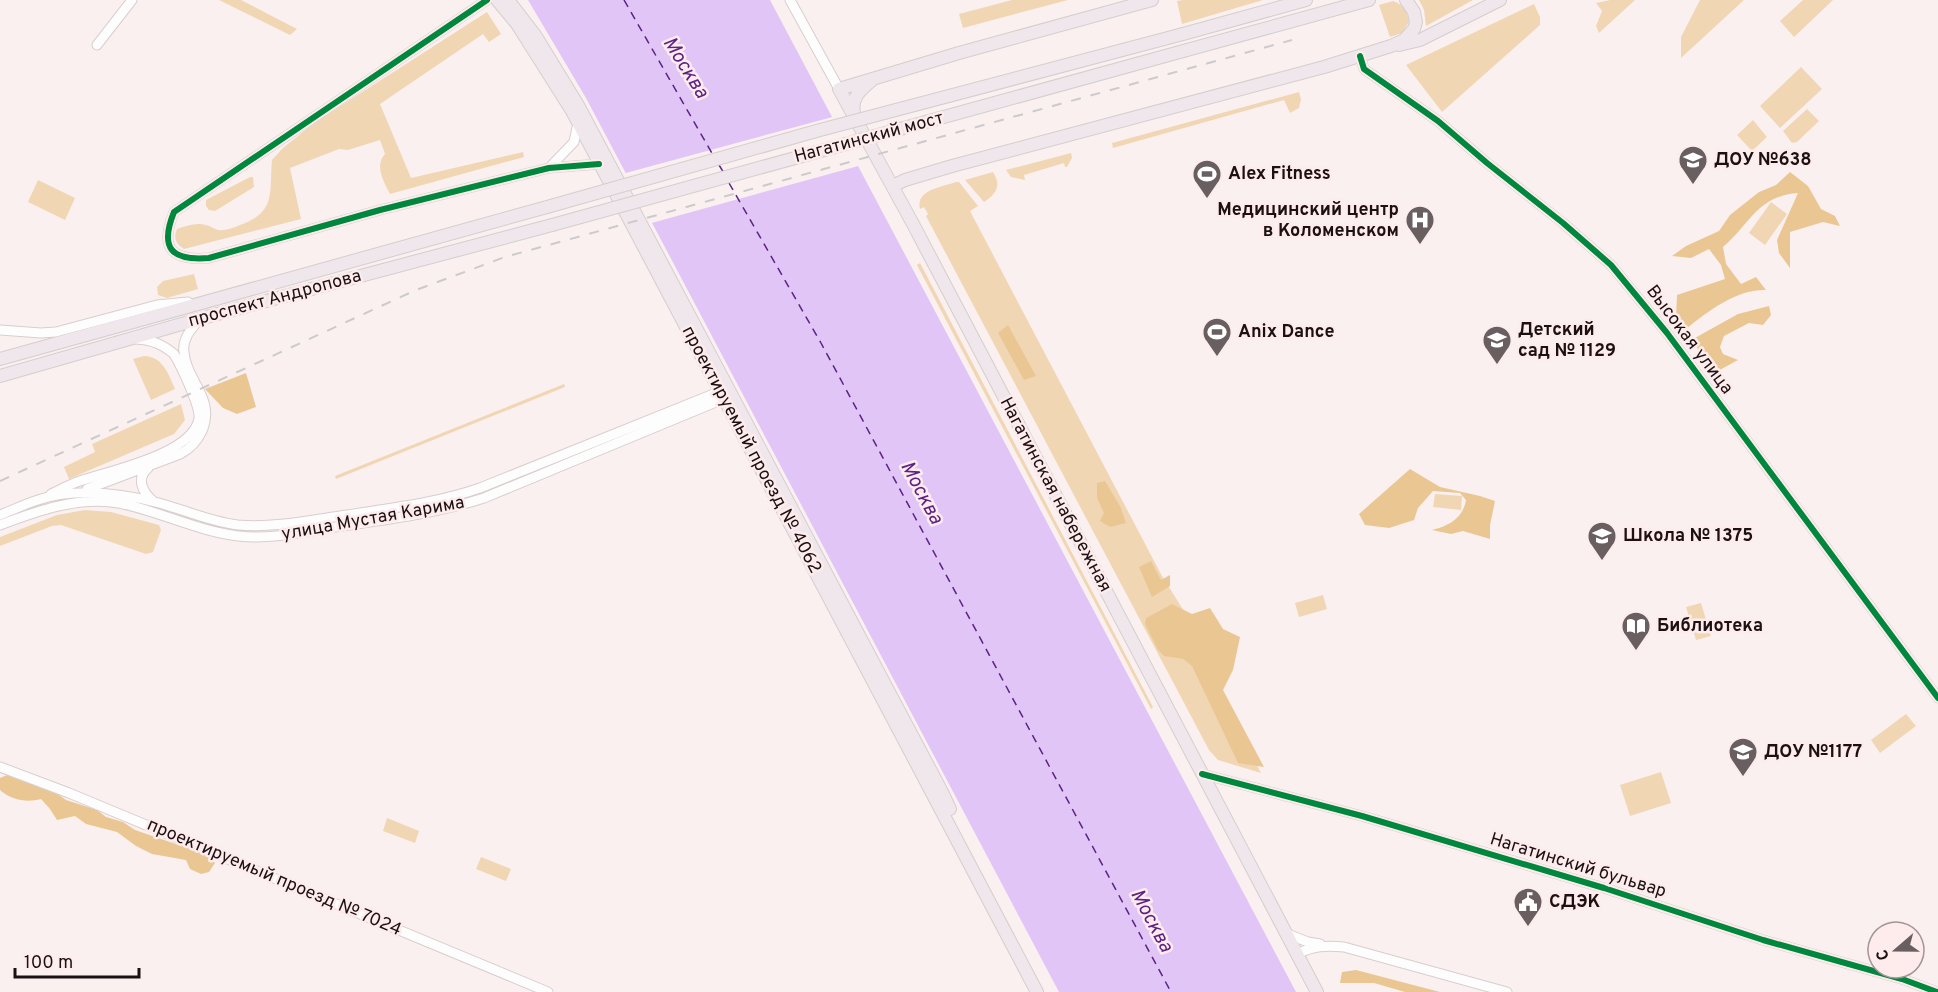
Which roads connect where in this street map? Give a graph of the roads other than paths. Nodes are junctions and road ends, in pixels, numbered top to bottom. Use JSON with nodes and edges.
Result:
{"nodes":[{"id":1,"x":132,"y":0,"type":"edge"},
{"id":2,"x":487,"y":0,"type":"edge"},
{"id":3,"x":497,"y":0,"type":"edge"},
{"id":4,"x":508,"y":0,"type":"edge"},
{"id":5,"x":790,"y":0,"type":"edge"},
{"id":6,"x":1152,"y":0,"type":"edge"},
{"id":7,"x":1306,"y":0,"type":"edge"},
{"id":8,"x":1369,"y":0,"type":"edge"},
{"id":9,"x":1406,"y":0,"type":"edge"},
{"id":10,"x":1500,"y":0,"type":"edge"},
{"id":11,"x":97,"y":45,"type":"dead end"},
{"id":12,"x":1391,"y":46,"type":"junction"},
{"id":13,"x":1360,"y":56,"type":"junction"},
{"id":14,"x":873,"y":79,"type":"junction"},
{"id":15,"x":839,"y":89,"type":"junction"},
{"id":16,"x":855,"y":117,"type":"junction"},
{"id":17,"x":578,"y":123,"type":"junction"},
{"id":18,"x":599,"y":164,"type":"junction"},
{"id":19,"x":549,"y":168,"type":"junction"},
{"id":20,"x":893,"y":186,"type":"junction"},
{"id":21,"x":548,"y":207,"type":"joint"},
{"id":22,"x":552,"y":225,"type":"joint"},
{"id":23,"x":220,"y":299,"type":"junction"},
{"id":24,"x":199,"y":320,"type":"junction"},
{"id":25,"x":0,"y":330,"type":"edge"},
{"id":26,"x":131,"y":338,"type":"junction"},
{"id":27,"x":0,"y":359,"type":"edge"},
{"id":28,"x":0,"y":376,"type":"edge"},
{"id":29,"x":726,"y":393,"type":"junction"},
{"id":30,"x":152,"y":465,"type":"junction"},
{"id":31,"x":113,"y":472,"type":"junction"},
{"id":32,"x":105,"y":488,"type":"junction"},
{"id":33,"x":72,"y":494,"type":"junction"},
{"id":34,"x":40,"y":499,"type":"junction"},
{"id":35,"x":116,"y":503,"type":"junction"},
{"id":36,"x":158,"y":503,"type":"junction"},
{"id":37,"x":35,"y":512,"type":"junction"},
{"id":38,"x":0,"y":515,"type":"edge"},
{"id":39,"x":0,"y":525,"type":"edge"},
{"id":40,"x":1938,"y":698,"type":"edge"},
{"id":41,"x":0,"y":767,"type":"edge"},
{"id":42,"x":1202,"y":774,"type":"junction"},
{"id":43,"x":1233,"y":782,"type":"junction"},
{"id":44,"x":1210,"y":791,"type":"junction"},
{"id":45,"x":1285,"y":933,"type":"junction"},
{"id":46,"x":1326,"y":945,"type":"junction"},
{"id":47,"x":1297,"y":954,"type":"junction"},
{"id":48,"x":548,"y":992,"type":"edge"},
{"id":49,"x":1037,"y":992,"type":"edge"},
{"id":50,"x":1317,"y":992,"type":"edge"},
{"id":51,"x":1507,"y":992,"type":"edge"},
{"id":52,"x":1937,"y":992,"type":"edge"}],
"edges":[{"from":1,"to":11,"type":"street"},
{"from":2,"to":19,"type":"street"},
{"from":3,"to":17,"type":"main road","name":"проектируемый проезд № 4062"},
{"from":4,"to":29,"type":"main road","name":"проектируемый проезд № 4062"},
{"from":5,"to":15,"type":"street","name":"Нагатинская набережная"},
{"from":6,"to":14,"type":"main road"},
{"from":7,"to":21,"type":"main road","name":"Нагатинский мост","bridge":true},
{"from":8,"to":22,"type":"main road","name":"Нагатинский мост","bridge":true},
{"from":9,"to":12,"type":"main road"},
{"from":10,"to":12,"type":"main road"},
{"from":12,"to":13,"type":"main road"},
{"from":13,"to":20,"type":"main road"},
{"from":13,"to":40,"type":"street","name":"Высокая улица"},
{"from":14,"to":15,"type":"main road"},
{"from":14,"to":16,"type":"main road"},
{"from":15,"to":16,"type":"main road","name":"Нагатинская набережная"},
{"from":16,"to":20,"type":"main road","name":"Нагатинская набережная"},
{"from":17,"to":18,"type":"main road","name":"проектируемый проезд № 4062"},
{"from":17,"to":19,"type":"street"},
{"from":18,"to":19,"type":"street"},
{"from":18,"to":29,"type":"main road","name":"проектируемый проезд № 4062"},
{"from":20,"to":42,"type":"main road","name":"Нагатинская набережная"},
{"from":21,"to":23,"type":"main road","name":"проспект Андропова"},
{"from":22,"to":24,"type":"main road","name":"проспект Андропова"},
{"from":23,"to":25,"type":"street"},
{"from":23,"to":27,"type":"main road","name":"проспект Андропова"},
{"from":24,"to":26,"type":"main road","name":"проспект Андропова"},
{"from":24,"to":30,"type":"street"},
{"from":26,"to":28,"type":"main road","name":"проспект Андропова"},
{"from":26,"to":31,"type":"street"},
{"from":29,"to":35,"type":"street","name":"улица Мустая Карима"},
{"from":29,"to":36,"type":"street","name":"улица Мустая Карима"},
{"from":29,"to":49,"type":"main road","name":"проектируемый проезд № 4062"},
{"from":30,"to":32,"type":"street"},
{"from":30,"to":36,"type":"street"},
{"from":31,"to":32,"type":"street"},
{"from":31,"to":34,"type":"street"},
{"from":32,"to":33,"type":"street"},
{"from":32,"to":35,"type":"street"},
{"from":32,"to":36,"type":"street","name":"улица Мустая Карима"},
{"from":33,"to":34,"type":"street"},
{"from":33,"to":37,"type":"street"},
{"from":34,"to":38,"type":"street"},
{"from":35,"to":37,"type":"street","name":"улица Мустая Карима"},
{"from":37,"to":39,"type":"street","name":"улица Мустая Карима"},
{"from":41,"to":48,"type":"street","name":"проектируемый проезд № 7024"},
{"from":42,"to":43,"type":"street","name":"Нагатинский бульвар"},
{"from":42,"to":44,"type":"main road","name":"Нагатинская набережная"},
{"from":43,"to":44,"type":"street"},
{"from":43,"to":52,"type":"street","name":"Нагатинский бульвар"},
{"from":44,"to":45,"type":"main road","name":"Нагатинская набережная"},
{"from":45,"to":46,"type":"street"},
{"from":45,"to":47,"type":"main road","name":"Нагатинская набережная"},
{"from":46,"to":47,"type":"street"},
{"from":46,"to":51,"type":"street"},
{"from":47,"to":50,"type":"main road","name":"Нагатинская набережная"}]}
